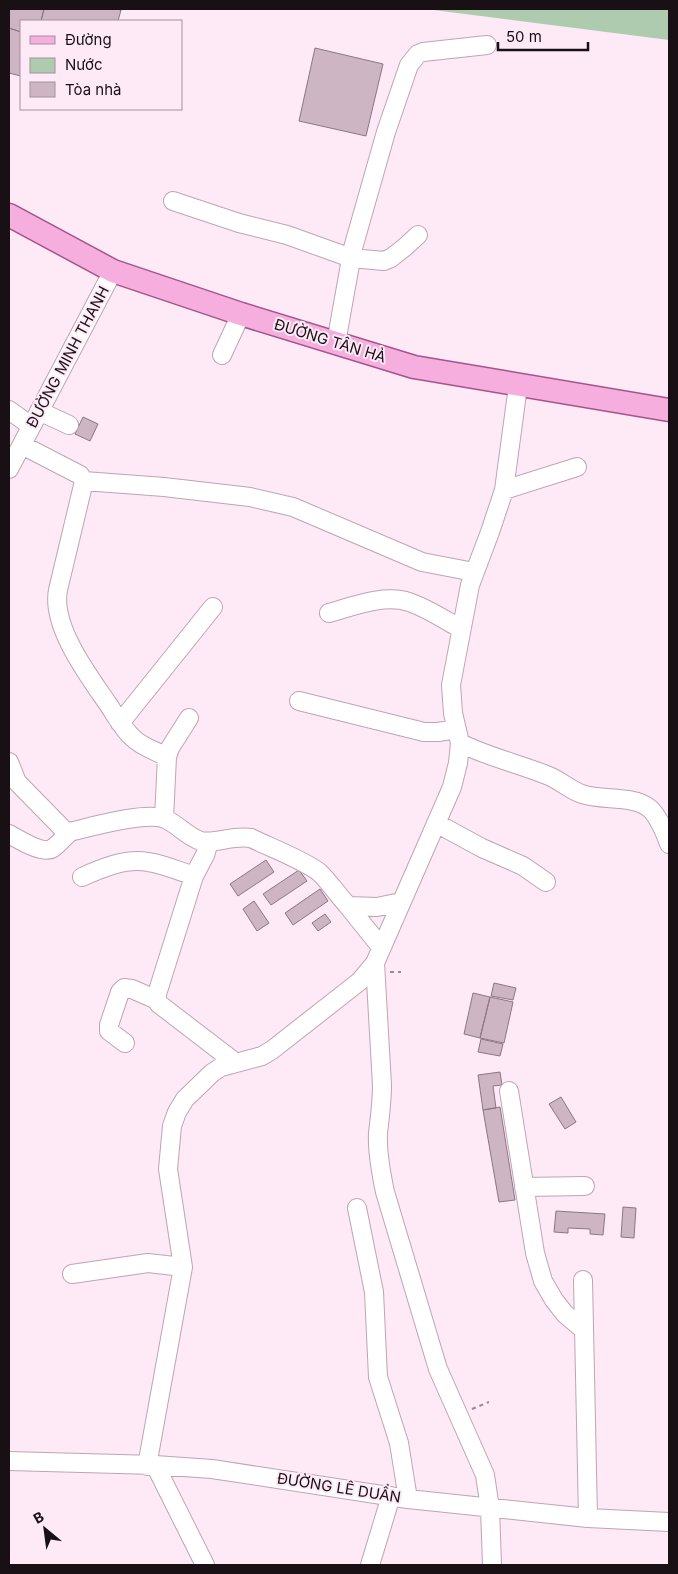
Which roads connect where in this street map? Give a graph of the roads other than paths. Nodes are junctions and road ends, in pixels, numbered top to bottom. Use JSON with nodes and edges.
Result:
{"nodes":[{"id":1,"x":487,"y":45,"type":"dead end"},
{"id":2,"x":173,"y":201,"type":"dead end"},
{"id":3,"x":9,"y":215,"type":"edge"},
{"id":4,"x":418,"y":235,"type":"dead end"},
{"id":5,"x":351,"y":258,"type":"junction"},
{"id":6,"x":113,"y":271,"type":"junction"},
{"id":7,"x":240,"y":314,"type":"junction"},
{"id":8,"x":336,"y":343,"type":"junction"},
{"id":9,"x":222,"y":355,"type":"dead end"},
{"id":10,"x":518,"y":386,"type":"junction"},
{"id":11,"x":9,"y":410,"type":"edge"},
{"id":12,"x":669,"y":410,"type":"edge"},
{"id":13,"x":35,"y":418,"type":"junction"},
{"id":14,"x":69,"y":425,"type":"dead end"},
{"id":15,"x":22,"y":445,"type":"junction"},
{"id":16,"x":577,"y":467,"type":"dead end"},
{"id":17,"x":9,"y":469,"type":"edge"},
{"id":18,"x":84,"y":481,"type":"junction"},
{"id":19,"x":504,"y":490,"type":"junction"},
{"id":20,"x":474,"y":572,"type":"junction"},
{"id":21,"x":214,"y":607,"type":"dead end"},
{"id":22,"x":329,"y":612,"type":"dead end"},
{"id":23,"x":461,"y":629,"type":"junction"},
{"id":24,"x":299,"y":701,"type":"dead end"},
{"id":25,"x":189,"y":718,"type":"dead end"},
{"id":26,"x":120,"y":723,"type":"junction"},
{"id":27,"x":458,"y":736,"type":"junction"},
{"id":28,"x":167,"y":756,"type":"junction"},
{"id":29,"x":9,"y":762,"type":"edge"},
{"id":30,"x":164,"y":818,"type":"junction"},
{"id":31,"x":436,"y":823,"type":"junction"},
{"id":32,"x":70,"y":832,"type":"junction"},
{"id":33,"x":9,"y":834,"type":"edge"},
{"id":34,"x":209,"y":842,"type":"junction"},
{"id":35,"x":669,"y":844,"type":"edge"},
{"id":36,"x":194,"y":876,"type":"junction"},
{"id":37,"x":82,"y":877,"type":"dead end"},
{"id":38,"x":546,"y":882,"type":"dead end"},
{"id":39,"x":401,"y":902,"type":"junction"},
{"id":40,"x":348,"y":906,"type":"junction"},
{"id":41,"x":378,"y":955,"type":"junction"},
{"id":42,"x":157,"y":1000,"type":"junction"},
{"id":43,"x":124,"y":1043,"type":"dead end"},
{"id":44,"x":236,"y":1063,"type":"junction"},
{"id":45,"x":509,"y":1091,"type":"dead end"},
{"id":46,"x":585,"y":1186,"type":"dead end"},
{"id":47,"x":524,"y":1187,"type":"junction"},
{"id":48,"x":357,"y":1208,"type":"dead end"},
{"id":49,"x":183,"y":1267,"type":"junction"},
{"id":50,"x":72,"y":1274,"type":"dead end"},
{"id":51,"x":583,"y":1280,"type":"dead end"},
{"id":52,"x":584,"y":1330,"type":"junction"},
{"id":53,"x":9,"y":1461,"type":"edge"},
{"id":54,"x":151,"y":1466,"type":"junction"},
{"id":55,"x":399,"y":1498,"type":"junction"},
{"id":56,"x":490,"y":1508,"type":"junction"},
{"id":57,"x":588,"y":1518,"type":"junction"},
{"id":58,"x":669,"y":1522,"type":"edge"},
{"id":59,"x":205,"y":1565,"type":"edge"},
{"id":60,"x":370,"y":1565,"type":"edge"},
{"id":61,"x":492,"y":1565,"type":"edge"}],
"edges":[{"from":1,"to":5,"type":"street"},
{"from":2,"to":5,"type":"street"},
{"from":3,"to":6,"type":"main road","name":"ĐƯỜNG TÂN HÀ"},
{"from":4,"to":5,"type":"street"},
{"from":5,"to":8,"type":"street"},
{"from":6,"to":7,"type":"main road","name":"ĐƯỜNG TÂN HÀ"},
{"from":6,"to":13,"type":"street","name":"ĐƯỜNG MINH THANH"},
{"from":7,"to":8,"type":"main road","name":"ĐƯỜNG TÂN HÀ"},
{"from":7,"to":9,"type":"street"},
{"from":8,"to":10,"type":"main road","name":"ĐƯỜNG TÂN HÀ"},
{"from":10,"to":12,"type":"main road","name":"ĐƯỜNG TÂN HÀ"},
{"from":10,"to":19,"type":"street"},
{"from":11,"to":13,"type":"street"},
{"from":13,"to":14,"type":"street"},
{"from":13,"to":15,"type":"street","name":"ĐƯỜNG MINH THANH"},
{"from":15,"to":17,"type":"street","name":"ĐƯỜNG MINH THANH"},
{"from":15,"to":18,"type":"street"},
{"from":16,"to":19,"type":"street"},
{"from":18,"to":20,"type":"street"},
{"from":18,"to":26,"type":"street"},
{"from":19,"to":20,"type":"street"},
{"from":20,"to":23,"type":"street"},
{"from":21,"to":26,"type":"street"},
{"from":22,"to":23,"type":"street"},
{"from":23,"to":27,"type":"street"},
{"from":24,"to":27,"type":"street"},
{"from":25,"to":28,"type":"street"},
{"from":26,"to":28,"type":"street"},
{"from":27,"to":31,"type":"street"},
{"from":27,"to":35,"type":"street"},
{"from":28,"to":30,"type":"street"},
{"from":29,"to":32,"type":"street"},
{"from":30,"to":32,"type":"street"},
{"from":30,"to":34,"type":"street"},
{"from":31,"to":38,"type":"street"},
{"from":31,"to":39,"type":"street"},
{"from":32,"to":33,"type":"street"},
{"from":34,"to":36,"type":"street"},
{"from":34,"to":40,"type":"street"},
{"from":36,"to":37,"type":"street"},
{"from":36,"to":42,"type":"street"},
{"from":39,"to":40,"type":"street"},
{"from":39,"to":41,"type":"street"},
{"from":40,"to":41,"type":"street"},
{"from":41,"to":44,"type":"street"},
{"from":41,"to":56,"type":"street"},
{"from":42,"to":43,"type":"street"},
{"from":42,"to":44,"type":"street"},
{"from":44,"to":49,"type":"street"},
{"from":45,"to":47,"type":"street"},
{"from":46,"to":47,"type":"street"},
{"from":47,"to":52,"type":"street"},
{"from":48,"to":55,"type":"street"},
{"from":49,"to":50,"type":"street"},
{"from":49,"to":54,"type":"street"},
{"from":51,"to":52,"type":"street"},
{"from":52,"to":57,"type":"street"},
{"from":53,"to":54,"type":"street","name":"ĐƯỜNG LÊ DUẨN"},
{"from":54,"to":55,"type":"street","name":"ĐƯỜNG LÊ DUẨN"},
{"from":54,"to":59,"type":"street"},
{"from":55,"to":56,"type":"street","name":"ĐƯỜNG LÊ DUẨN"},
{"from":55,"to":60,"type":"street"},
{"from":56,"to":57,"type":"street","name":"ĐƯỜNG LÊ DUẨN"},
{"from":56,"to":61,"type":"street"},
{"from":57,"to":58,"type":"street","name":"ĐƯỜNG LÊ DUẨN"}]}
